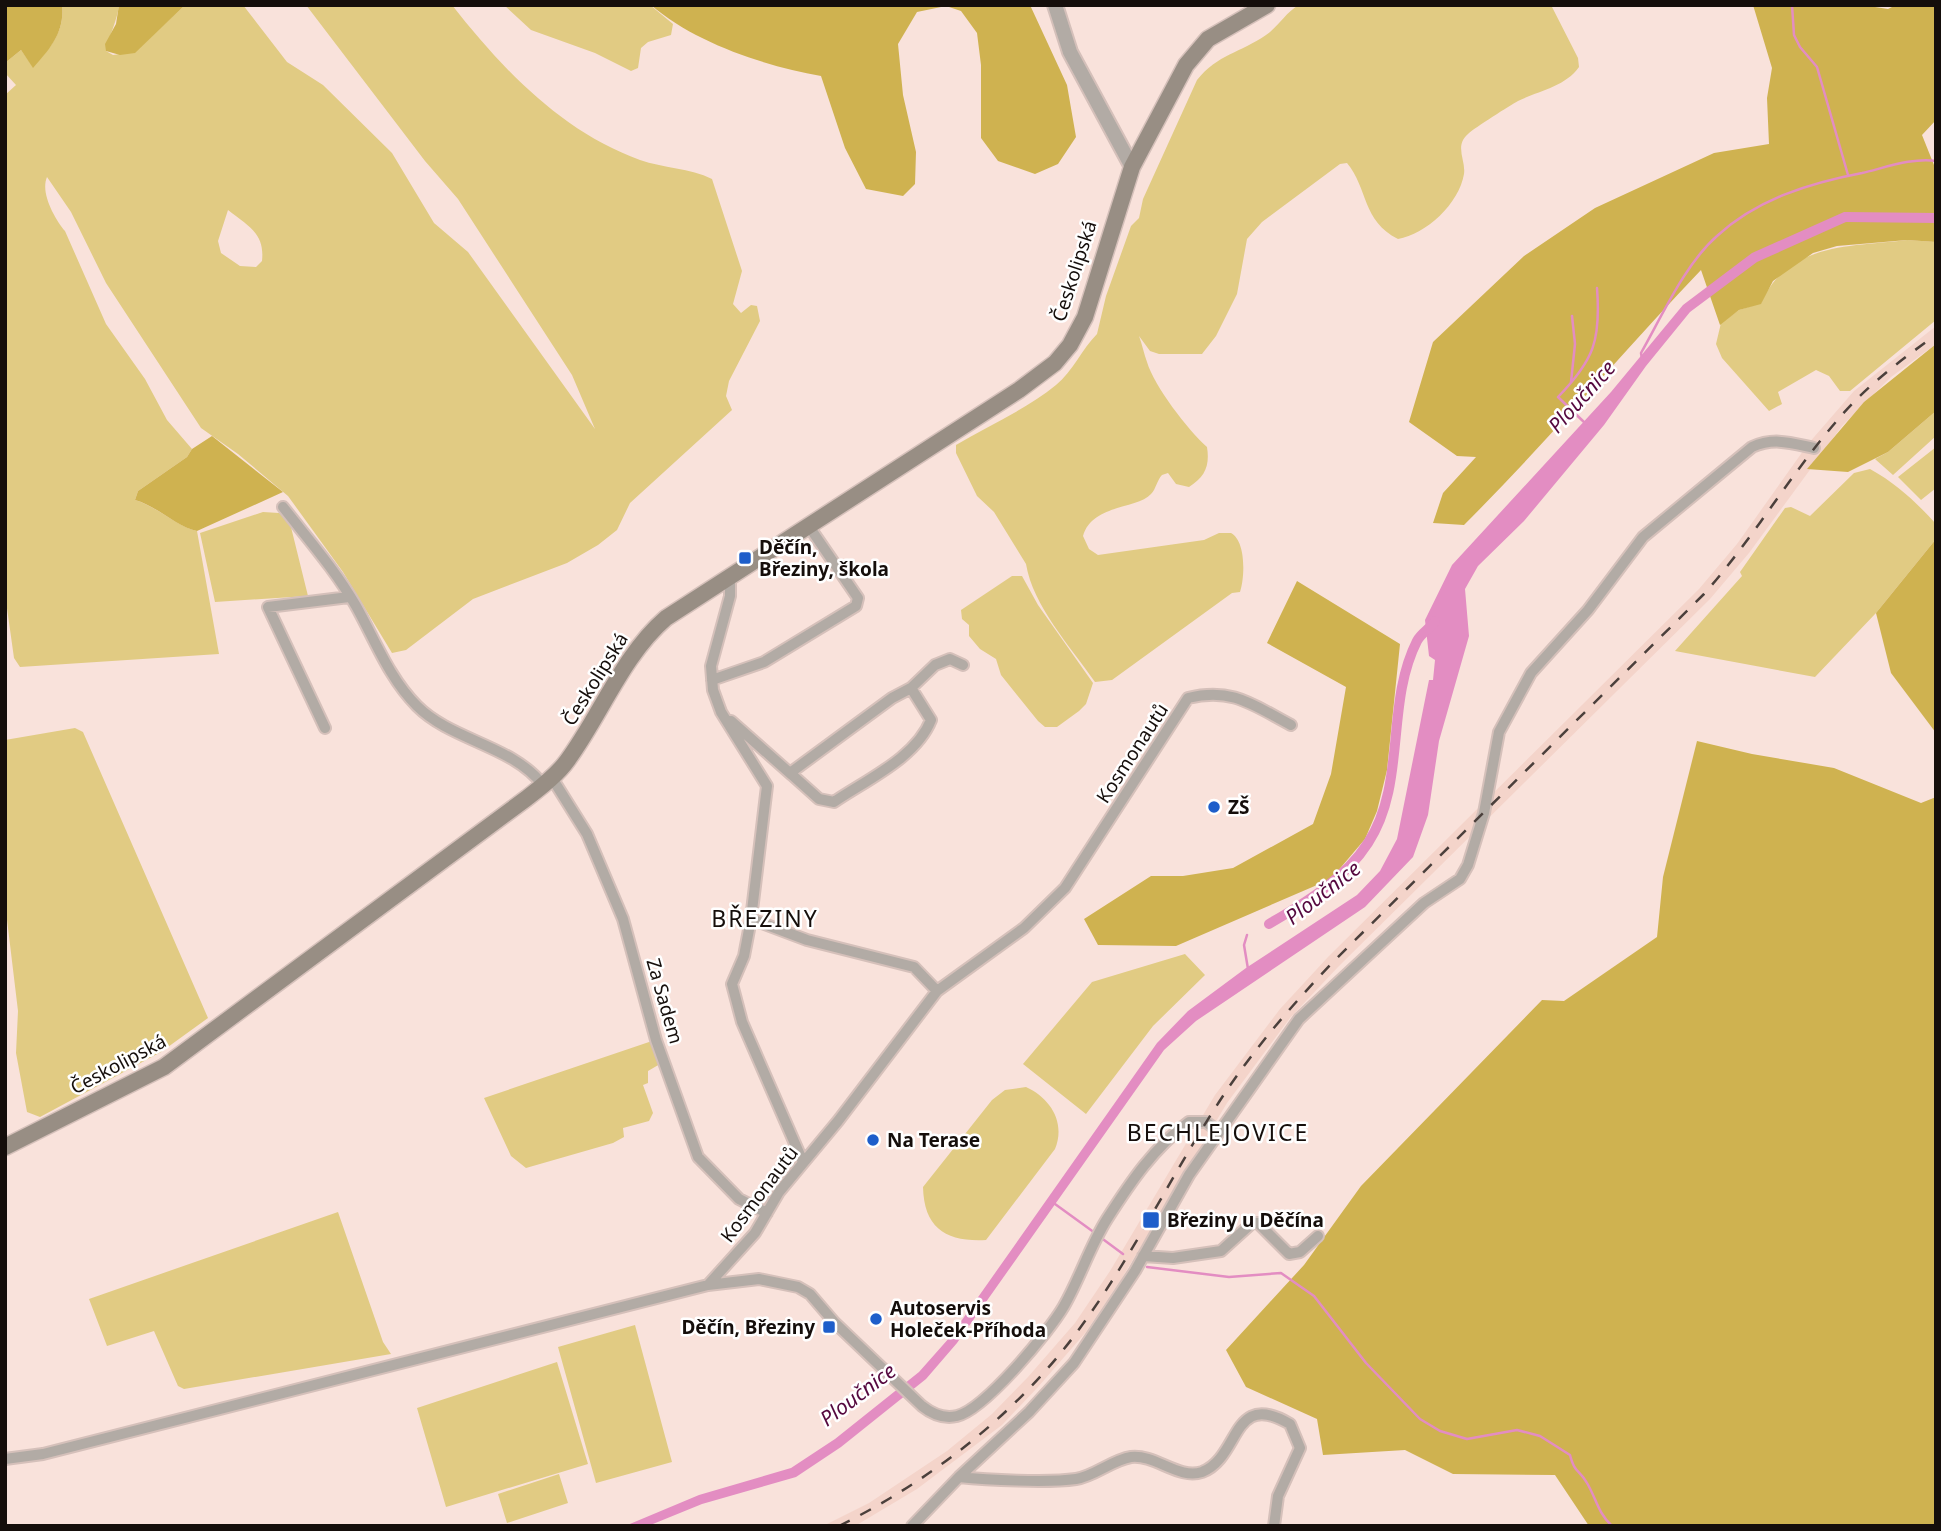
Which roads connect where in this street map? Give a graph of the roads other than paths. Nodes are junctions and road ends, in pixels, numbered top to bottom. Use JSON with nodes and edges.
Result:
{"nodes":[{"id":1,"x":1055,"y":5,"type":"edge"},
{"id":2,"x":1267,"y":5,"type":"edge"},
{"id":3,"x":1132,"y":167,"type":"junction"},
{"id":4,"x":1814,"y":449,"type":"dead end"},
{"id":5,"x":282,"y":508,"type":"dead end"},
{"id":6,"x":808,"y":525,"type":"junction"},
{"id":7,"x":730,"y":577,"type":"junction"},
{"id":8,"x":349,"y":597,"type":"junction"},
{"id":9,"x":962,"y":665,"type":"dead end"},
{"id":10,"x":712,"y":680,"type":"junction"},
{"id":11,"x":911,"y":688,"type":"junction"},
{"id":12,"x":721,"y":712,"type":"junction"},
{"id":13,"x":1291,"y":725,"type":"dead end"},
{"id":14,"x":325,"y":728,"type":"dead end"},
{"id":15,"x":792,"y":775,"type":"junction"},
{"id":16,"x":547,"y":781,"type":"junction"},
{"id":17,"x":751,"y":919,"type":"junction"},
{"id":18,"x":937,"y":990,"type":"junction"},
{"id":19,"x":1219,"y":1131,"type":"junction"},
{"id":20,"x":5,"y":1147,"type":"edge"},
{"id":21,"x":803,"y":1163,"type":"junction"},
{"id":22,"x":766,"y":1213,"type":"junction"},
{"id":23,"x":1318,"y":1236,"type":"dead end"},
{"id":24,"x":1143,"y":1256,"type":"junction"},
{"id":25,"x":732,"y":1258,"type":"junction"},
{"id":26,"x":742,"y":1279,"type":"junction"},
{"id":27,"x":708,"y":1285,"type":"junction"},
{"id":28,"x":5,"y":1460,"type":"edge"},
{"id":29,"x":959,"y":1477,"type":"junction"},
{"id":30,"x":912,"y":1526,"type":"edge"},
{"id":31,"x":1274,"y":1526,"type":"edge"}],
"edges":[{"from":1,"to":3,"type":"street"},
{"from":2,"to":3,"type":"main road","name":"Českolipská"},
{"from":3,"to":6,"type":"main road","name":"Českolipská"},
{"from":4,"to":19,"type":"street"},
{"from":5,"to":8,"type":"street","name":"Za Sadem"},
{"from":6,"to":7,"type":"main road","name":"Českolipská"},
{"from":6,"to":10,"type":"street"},
{"from":7,"to":10,"type":"street"},
{"from":7,"to":16,"type":"main road","name":"Českolipská"},
{"from":8,"to":14,"type":"street"},
{"from":8,"to":16,"type":"street","name":"Za Sadem"},
{"from":9,"to":11,"type":"street"},
{"from":10,"to":12,"type":"street"},
{"from":11,"to":15,"type":"street"},
{"from":11,"to":15,"type":"street"},
{"from":12,"to":15,"type":"street"},
{"from":12,"to":17,"type":"street"},
{"from":13,"to":18,"type":"street","name":"Kosmonautů"},
{"from":16,"to":20,"type":"main road","name":"Českolipská"},
{"from":16,"to":22,"type":"street","name":"Za Sadem"},
{"from":17,"to":18,"type":"street"},
{"from":17,"to":21,"type":"street"},
{"from":18,"to":21,"type":"street","name":"Kosmonautů"},
{"from":19,"to":24,"type":"street"},
{"from":19,"to":26,"type":"street"},
{"from":21,"to":22,"type":"street","name":"Kosmonautů"},
{"from":22,"to":25,"type":"street","name":"Kosmonautů"},
{"from":23,"to":24,"type":"street"},
{"from":24,"to":29,"type":"street"},
{"from":25,"to":26,"type":"street"},
{"from":25,"to":27,"type":"street","name":"Kosmonautů"},
{"from":26,"to":27,"type":"street"},
{"from":27,"to":28,"type":"street"},
{"from":29,"to":30,"type":"street"},
{"from":29,"to":31,"type":"street"}]}
